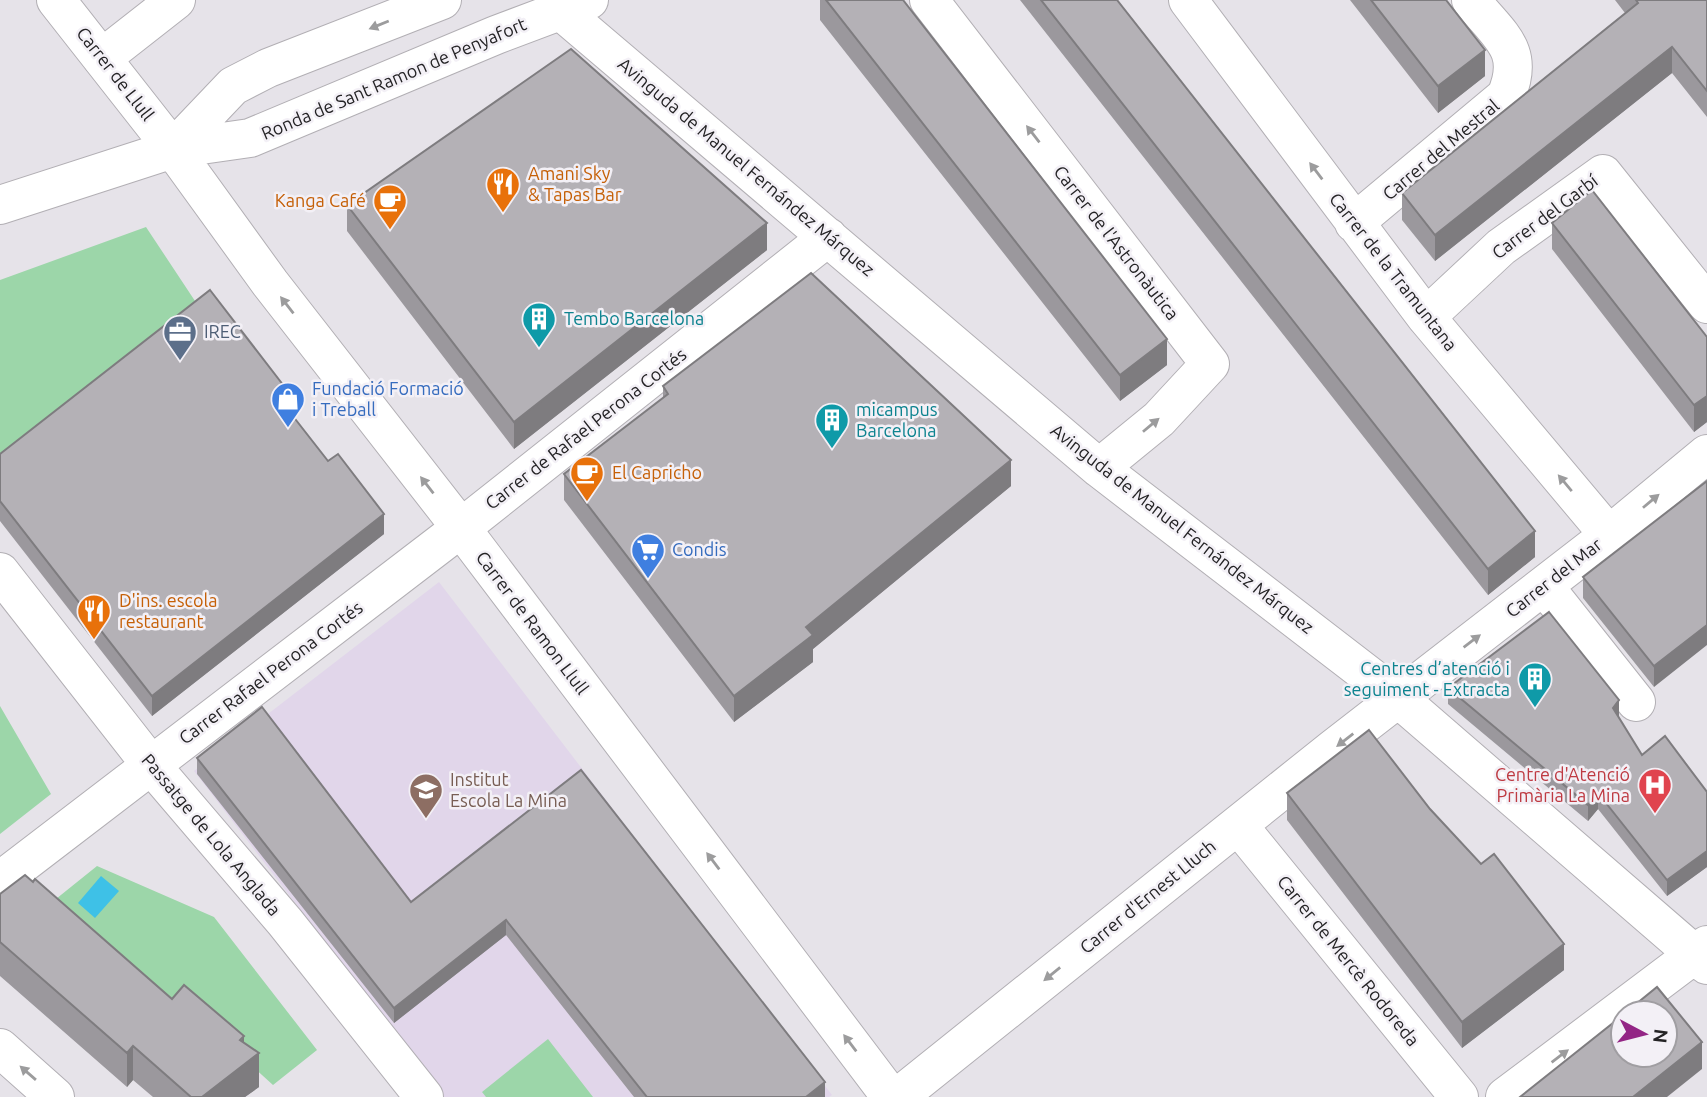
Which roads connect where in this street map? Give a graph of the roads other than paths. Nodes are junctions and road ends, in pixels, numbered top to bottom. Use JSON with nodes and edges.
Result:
{"nodes":[{"id":1,"x":56,"y":0,"type":"edge"},
{"id":2,"x":176,"y":0,"type":"edge"},
{"id":3,"x":442,"y":0,"type":"edge"},
{"id":4,"x":929,"y":0,"type":"edge"},
{"id":5,"x":1188,"y":0,"type":"edge"},
{"id":6,"x":1471,"y":0,"type":"edge"},
{"id":7,"x":569,"y":4,"type":"edge"},
{"id":8,"x":102,"y":58,"type":"junction"},
{"id":9,"x":173,"y":149,"type":"junction"},
{"id":10,"x":0,"y":205,"type":"edge"},
{"id":11,"x":1354,"y":223,"type":"junction"},
{"id":12,"x":828,"y":237,"type":"junction"},
{"id":13,"x":1707,"y":304,"type":"edge"},
{"id":14,"x":1426,"y":317,"type":"junction"},
{"id":15,"x":1707,"y":454,"type":"edge"},
{"id":16,"x":1099,"y":468,"type":"junction"},
{"id":17,"x":461,"y":528,"type":"junction"},
{"id":18,"x":1609,"y":535,"type":"junction"},
{"id":19,"x":409,"y":568,"type":"joint"},
{"id":20,"x":0,"y":572,"type":"edge"},
{"id":21,"x":1544,"y":586,"type":"junction"},
{"id":22,"x":1398,"y":698,"type":"junction"},
{"id":23,"x":1636,"y":702,"type":"dead end"},
{"id":24,"x":151,"y":765,"type":"junction"},
{"id":25,"x":1238,"y":825,"type":"junction"},
{"id":26,"x":0,"y":881,"type":"edge"},
{"id":27,"x":1703,"y":954,"type":"edge"},
{"id":28,"x":0,"y":1048,"type":"edge"},
{"id":29,"x":55,"y":1097,"type":"edge"},
{"id":30,"x":424,"y":1097,"type":"edge"},
{"id":31,"x":891,"y":1097,"type":"edge"},
{"id":32,"x":898,"y":1097,"type":"edge"},
{"id":33,"x":1459,"y":1097,"type":"edge"},
{"id":34,"x":1505,"y":1097,"type":"edge"}],
"edges":[{"from":1,"to":8,"type":"street","name":"Carrer de Llull"},
{"from":2,"to":8,"type":"street"},
{"from":3,"to":9,"type":"street","one_way":true},
{"from":16,"to":4,"type":"street","name":"Carrer de l'Astronàutica","one_way":true},
{"from":11,"to":5,"type":"street","name":"Carrer de la Tramuntana","one_way":true},
{"from":6,"to":11,"type":"street","name":"Carrer del Mestral"},
{"from":7,"to":9,"type":"street","name":"Ronda de Sant Ramon de Penyafort"},
{"from":7,"to":12,"type":"street","name":"Avinguda de Manuel Fernández Márquez"},
{"from":8,"to":9,"type":"street","name":"Carrer de Llull"},
{"from":9,"to":10,"type":"street","name":"Ronda de Sant Ramon de Penyafort"},
{"from":17,"to":9,"type":"street","name":"Carrer de Ramon Llull","one_way":true},
{"from":11,"to":14,"type":"street","name":"Carrer de la Tramuntana"},
{"from":12,"to":16,"type":"street","name":"Avinguda de Manuel Fernández Márquez"},
{"from":12,"to":17,"type":"street","name":"Carrer de Rafael Perona Cortés"},
{"from":13,"to":14,"type":"street","name":"Carrer del Garbí"},
{"from":18,"to":14,"type":"street","name":"Carrer de la Tramuntana","one_way":true},
{"from":18,"to":15,"type":"street","name":"Carrer del Mar","one_way":true},
{"from":16,"to":22,"type":"street","name":"Avinguda de Manuel Fernández Márquez"},
{"from":17,"to":19,"type":"street","name":"Carrer de Rafael Perona Cortés"},
{"from":31,"to":17,"type":"street","name":"Carrer de Ramon Llull","one_way":true},
{"from":18,"to":21,"type":"street","name":"Carrer del Mar"},
{"from":19,"to":24,"type":"street","name":"Carrer Rafael Perona Cortés"},
{"from":20,"to":24,"type":"street","name":"Passatge de Lola Anglada"},
{"from":22,"to":21,"type":"street","name":"Carrer del Mar","one_way":true},
{"from":21,"to":23,"type":"street"},
{"from":22,"to":25,"type":"street","name":"Carrer d'Ernest Lluch","one_way":true},
{"from":22,"to":27,"type":"street","name":"Avinguda de Manuel Fernández Márquez"},
{"from":24,"to":26,"type":"street","name":"Carrer Rafael Perona Cortés"},
{"from":24,"to":30,"type":"street","name":"Passatge de Lola Anglada"},
{"from":25,"to":32,"type":"street","name":"Carrer d'Ernest Lluch","one_way":true},
{"from":25,"to":33,"type":"street","name":"Carrer de Mercè Rodoreda"},
{"from":34,"to":27,"type":"street","one_way":true},
{"from":29,"to":28,"type":"street","one_way":true}]}
